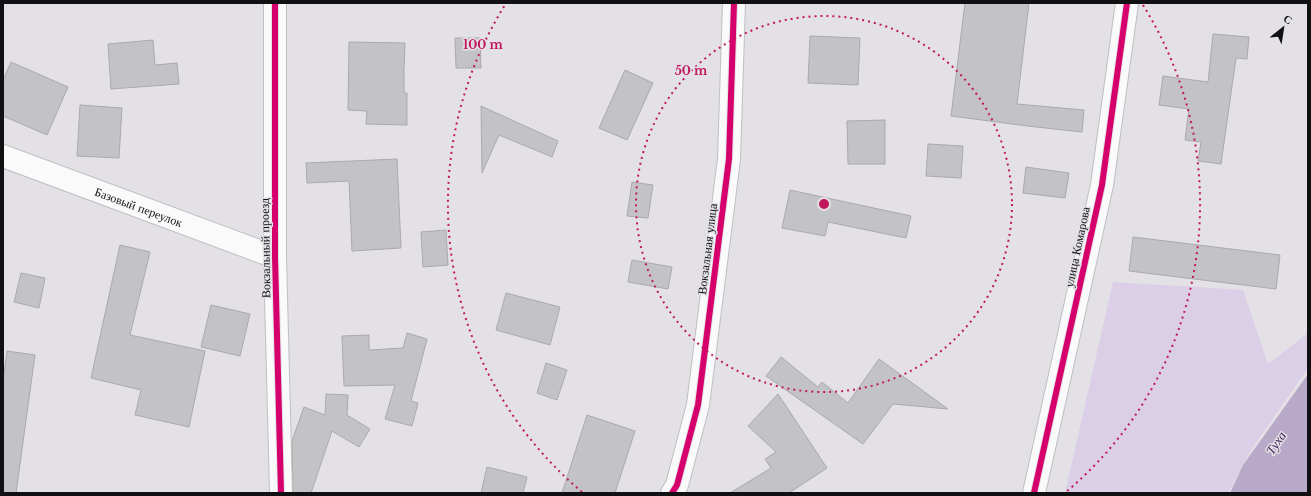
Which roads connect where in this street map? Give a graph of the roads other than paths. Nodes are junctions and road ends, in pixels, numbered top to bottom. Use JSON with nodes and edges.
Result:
{"nodes":[{"id":1,"x":275,"y":3,"type":"edge"},
{"id":2,"x":734,"y":3,"type":"edge"},
{"id":3,"x":1127,"y":3,"type":"edge"},
{"id":4,"x":3,"y":156,"type":"edge"},
{"id":5,"x":275,"y":256,"type":"junction"},
{"id":6,"x":281,"y":493,"type":"edge"},
{"id":7,"x":672,"y":493,"type":"edge"},
{"id":8,"x":1034,"y":493,"type":"edge"}],
"edges":[{"from":1,"to":5,"type":"street","name":"Вокзальный проезд"},
{"from":2,"to":7,"type":"street","name":"Вокзальная улица"},
{"from":3,"to":8,"type":"street","name":"улица Комарова"},
{"from":4,"to":5,"type":"street","name":"Базовый переулок"},
{"from":5,"to":6,"type":"street","name":"Вокзальный проезд"}]}
